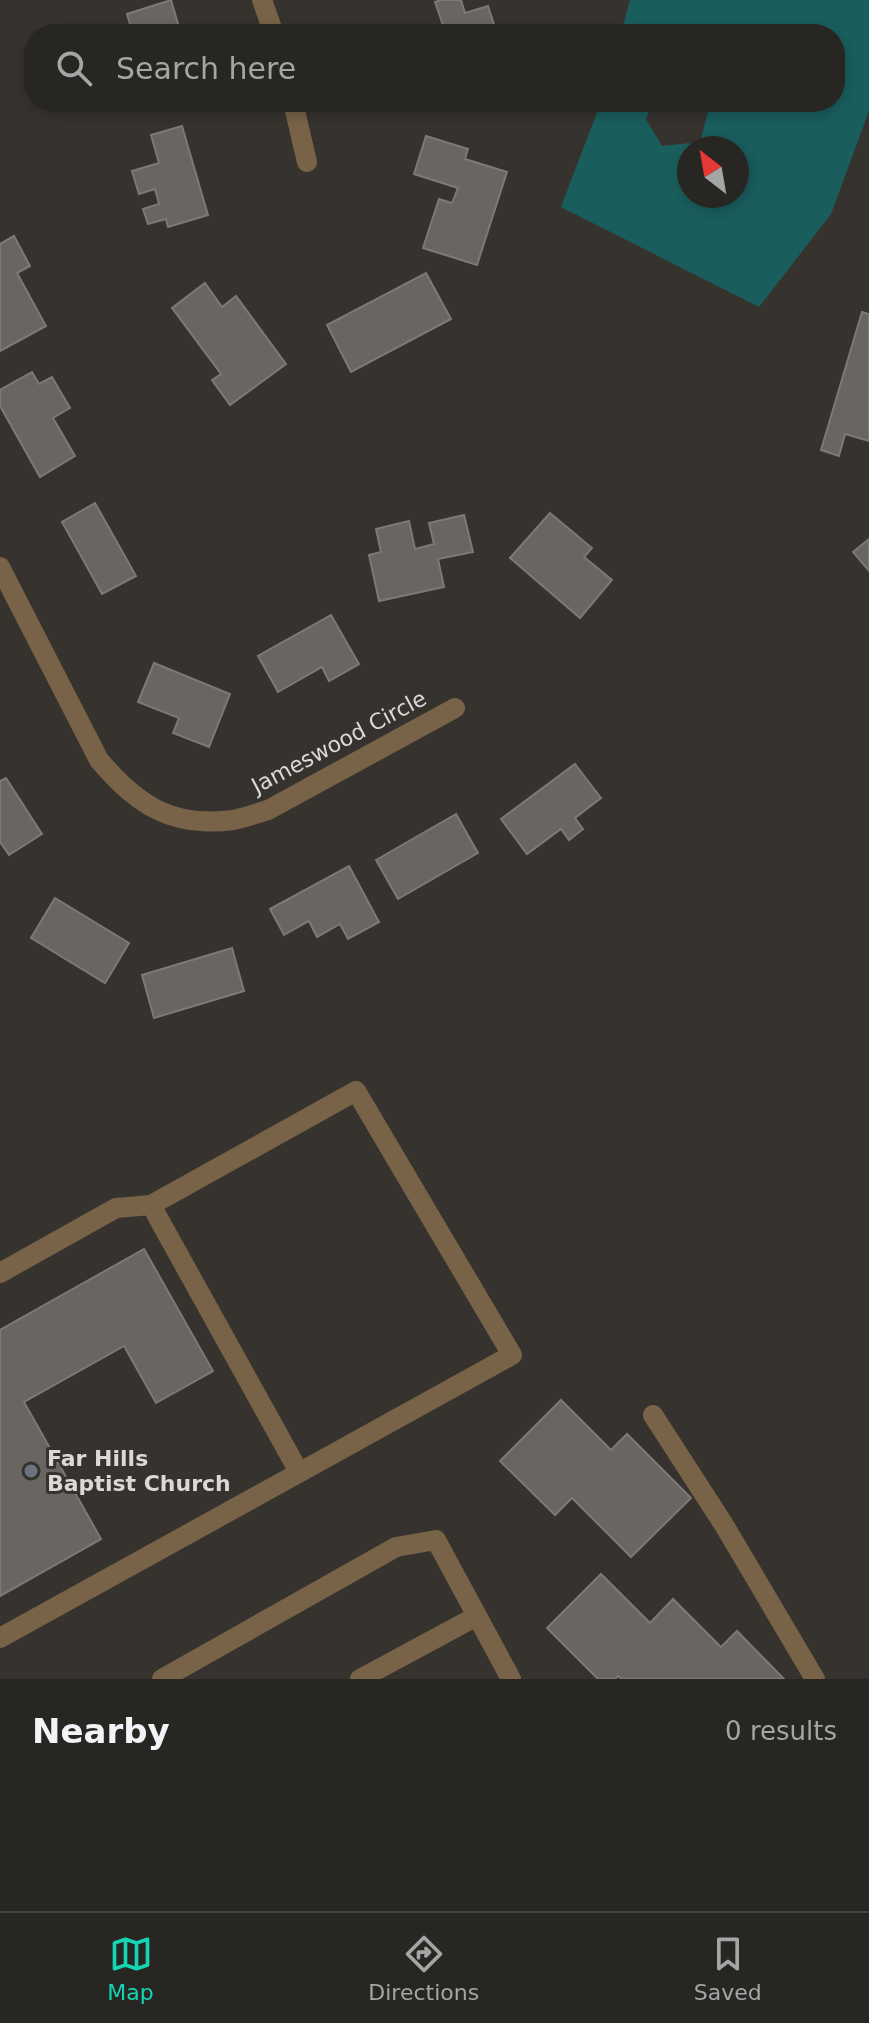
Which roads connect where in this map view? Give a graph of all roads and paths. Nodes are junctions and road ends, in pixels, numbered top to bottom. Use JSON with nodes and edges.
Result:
{"nodes":[{"id":1,"x":262,"y":0,"type":"edge"},
{"id":2,"x":270,"y":24,"type":"edge"},
{"id":3,"x":295,"y":112,"type":"edge"},
{"id":4,"x":307,"y":162,"type":"dead end"},
{"id":5,"x":0,"y":567,"type":"edge"},
{"id":6,"x":455,"y":708,"type":"dead end"},
{"id":7,"x":151,"y":1205,"type":"junction"},
{"id":8,"x":0,"y":1273,"type":"edge"},
{"id":9,"x":653,"y":1415,"type":"dead end"},
{"id":10,"x":299,"y":1472,"type":"junction"},
{"id":11,"x":477,"y":1616,"type":"junction"},
{"id":12,"x":0,"y":1638,"type":"edge"},
{"id":13,"x":162,"y":1679,"type":"edge"},
{"id":14,"x":360,"y":1679,"type":"edge"},
{"id":15,"x":511,"y":1679,"type":"edge"},
{"id":16,"x":815,"y":1679,"type":"edge"}],
"edges":[{"from":1,"to":2,"type":"street"},
{"from":3,"to":4,"type":"street"},
{"from":5,"to":6,"type":"street","name":"Jameswood Circle"},
{"from":7,"to":8,"type":"street"},
{"from":7,"to":10,"type":"street"},
{"from":7,"to":10,"type":"street"},
{"from":9,"to":16,"type":"street"},
{"from":10,"to":12,"type":"street"},
{"from":11,"to":13,"type":"street"},
{"from":11,"to":14,"type":"street"},
{"from":11,"to":15,"type":"street"}]}
